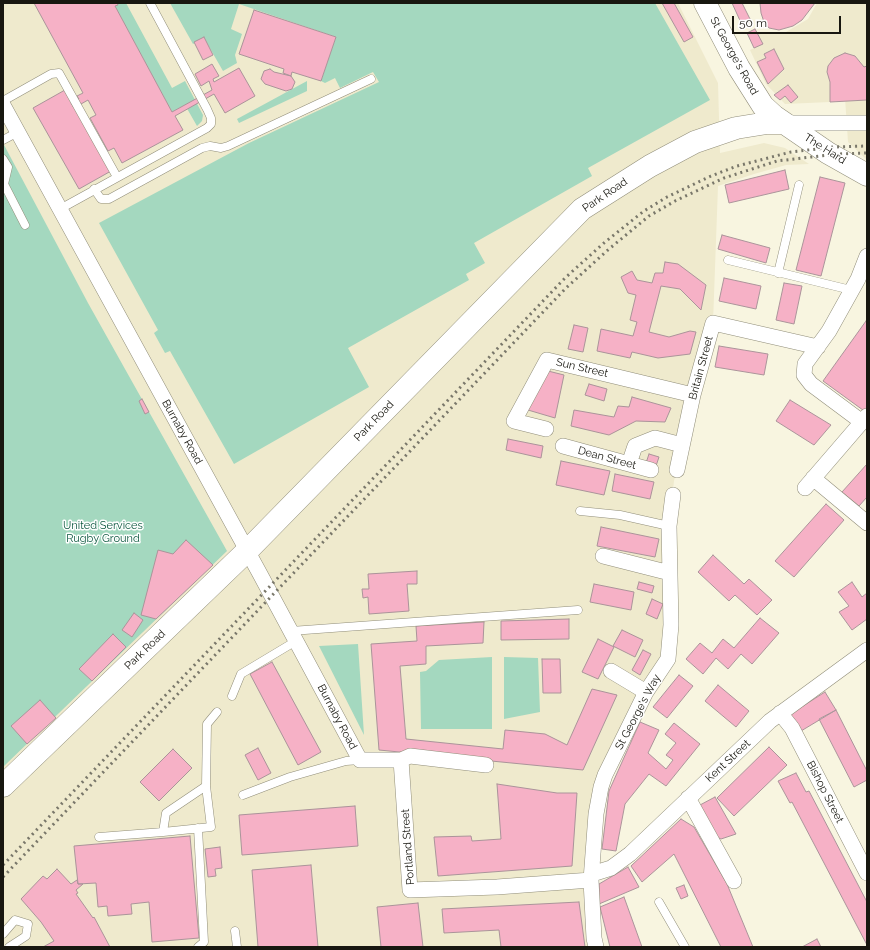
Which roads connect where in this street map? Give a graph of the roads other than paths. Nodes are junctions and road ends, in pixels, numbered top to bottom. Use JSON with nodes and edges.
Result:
{"nodes":[{"id":1,"x":150,"y":3,"type":"edge"},
{"id":2,"x":705,"y":3,"type":"edge"},
{"id":3,"x":371,"y":79,"type":"dead end"},
{"id":4,"x":3,"y":101,"type":"edge"},
{"id":5,"x":3,"y":106,"type":"edge"},
{"id":6,"x":867,"y":122,"type":"edge"},
{"id":7,"x":784,"y":123,"type":"junction"},
{"id":8,"x":18,"y":132,"type":"junction"},
{"id":9,"x":3,"y":140,"type":"edge"},
{"id":10,"x":3,"y":159,"type":"edge"},
{"id":11,"x":867,"y":174,"type":"edge"},
{"id":12,"x":117,"y":177,"type":"junction"},
{"id":13,"x":799,"y":185,"type":"dead end"},
{"id":14,"x":94,"y":189,"type":"junction"},
{"id":15,"x":60,"y":208,"type":"junction"},
{"id":16,"x":25,"y":225,"type":"dead end"},
{"id":17,"x":867,"y":256,"type":"edge"},
{"id":18,"x":728,"y":260,"type":"dead end"},
{"id":19,"x":778,"y":273,"type":"junction"},
{"id":20,"x":851,"y":290,"type":"junction"},
{"id":21,"x":818,"y":347,"type":"junction"},
{"id":22,"x":693,"y":395,"type":"junction"},
{"id":23,"x":864,"y":419,"type":"edge"},
{"id":24,"x":546,"y":429,"type":"dead end"},
{"id":25,"x":682,"y":445,"type":"junction"},
{"id":26,"x":563,"y":446,"type":"dead end"},
{"id":27,"x":629,"y":464,"type":"junction"},
{"id":28,"x":650,"y":470,"type":"dead end"},
{"id":29,"x":676,"y":470,"type":"dead end"},
{"id":30,"x":673,"y":495,"type":"dead end"},
{"id":31,"x":580,"y":511,"type":"dead end"},
{"id":32,"x":867,"y":523,"type":"edge"},
{"id":33,"x":670,"y":526,"type":"junction"},
{"id":34,"x":247,"y":551,"type":"junction"},
{"id":35,"x":603,"y":556,"type":"dead end"},
{"id":36,"x":670,"y":573,"type":"junction"},
{"id":37,"x":578,"y":610,"type":"dead end"},
{"id":38,"x":294,"y":636,"type":"junction"},
{"id":39,"x":867,"y":650,"type":"edge"},
{"id":40,"x":611,"y":671,"type":"dead end"},
{"id":41,"x":646,"y":692,"type":"junction"},
{"id":42,"x":232,"y":696,"type":"dead end"},
{"id":43,"x":217,"y":712,"type":"dead end"},
{"id":44,"x":780,"y":713,"type":"junction"},
{"id":45,"x":360,"y":760,"type":"junction"},
{"id":46,"x":401,"y":760,"type":"junction"},
{"id":47,"x":486,"y":765,"type":"dead end"},
{"id":48,"x":3,"y":786,"type":"edge"},
{"id":49,"x":206,"y":786,"type":"junction"},
{"id":50,"x":243,"y":795,"type":"dead end"},
{"id":51,"x":688,"y":798,"type":"junction"},
{"id":52,"x":198,"y":828,"type":"junction"},
{"id":53,"x":163,"y":832,"type":"junction"},
{"id":54,"x":99,"y":837,"type":"dead end"},
{"id":55,"x":867,"y":873,"type":"edge"},
{"id":56,"x":591,"y":877,"type":"junction"},
{"id":57,"x":734,"y":882,"type":"dead end"},
{"id":58,"x":660,"y":902,"type":"dead end"},
{"id":59,"x":235,"y":931,"type":"dead end"},
{"id":60,"x":3,"y":934,"type":"edge"},
{"id":61,"x":9,"y":947,"type":"edge"},
{"id":62,"x":200,"y":947,"type":"edge"},
{"id":63,"x":236,"y":947,"type":"edge"},
{"id":64,"x":596,"y":947,"type":"edge"},
{"id":65,"x":685,"y":947,"type":"edge"}],
"edges":[{"from":1,"to":12,"type":"lane"},
{"from":2,"to":7,"type":"street","name":"St George's Road"},
{"from":3,"to":14,"type":"lane"},
{"from":4,"to":12,"type":"lane"},
{"from":5,"to":8,"type":"street","name":"Burnaby Road"},
{"from":6,"to":7,"type":"street"},
{"from":7,"to":11,"type":"street","name":"The Hard"},
{"from":7,"to":34,"type":"street","name":"Park Road"},
{"from":8,"to":9,"type":"lane"},
{"from":8,"to":15,"type":"street","name":"Burnaby Road"},
{"from":10,"to":16,"type":"lane"},
{"from":12,"to":14,"type":"lane"},
{"from":13,"to":19,"type":"lane"},
{"from":14,"to":15,"type":"lane"},
{"from":15,"to":34,"type":"street","name":"Burnaby Road"},
{"from":17,"to":20,"type":"street"},
{"from":18,"to":19,"type":"lane"},
{"from":19,"to":20,"type":"lane"},
{"from":20,"to":21,"type":"street"},
{"from":21,"to":22,"type":"street","name":"Britain Street"},
{"from":21,"to":23,"type":"street"},
{"from":22,"to":24,"type":"street","name":"Sun Street"},
{"from":22,"to":25,"type":"street","name":"Britain Street"},
{"from":23,"to":32,"type":"street"},
{"from":25,"to":27,"type":"street"},
{"from":25,"to":29,"type":"street","name":"Britain Street"},
{"from":26,"to":27,"type":"street","name":"Dean Street"},
{"from":27,"to":28,"type":"street","name":"Dean Street"},
{"from":30,"to":33,"type":"street","name":"St George's Way"},
{"from":31,"to":33,"type":"lane"},
{"from":33,"to":36,"type":"street","name":"St George's Way"},
{"from":34,"to":38,"type":"street","name":"Burnaby Road"},
{"from":34,"to":48,"type":"street","name":"Park Road"},
{"from":35,"to":36,"type":"street"},
{"from":36,"to":41,"type":"street","name":"St George's Way"},
{"from":37,"to":38,"type":"lane"},
{"from":38,"to":42,"type":"lane"},
{"from":38,"to":45,"type":"street","name":"Burnaby Road"},
{"from":39,"to":44,"type":"street","name":"Kent Street"},
{"from":40,"to":41,"type":"street"},
{"from":41,"to":56,"type":"street","name":"St George's Way"},
{"from":43,"to":49,"type":"lane"},
{"from":44,"to":51,"type":"street","name":"Kent Street"},
{"from":44,"to":55,"type":"street","name":"Bishop Street"},
{"from":45,"to":46,"type":"street"},
{"from":45,"to":50,"type":"lane"},
{"from":46,"to":47,"type":"street"},
{"from":46,"to":56,"type":"street","name":"Portland Street"},
{"from":49,"to":52,"type":"lane"},
{"from":49,"to":53,"type":"lane"},
{"from":51,"to":56,"type":"street","name":"Kent Street"},
{"from":51,"to":57,"type":"street"},
{"from":52,"to":53,"type":"lane"},
{"from":52,"to":62,"type":"lane"},
{"from":53,"to":54,"type":"lane"},
{"from":56,"to":64,"type":"street","name":"St George's Way"},
{"from":58,"to":65,"type":"lane"},
{"from":59,"to":63,"type":"lane"},
{"from":60,"to":61,"type":"lane"}]}
